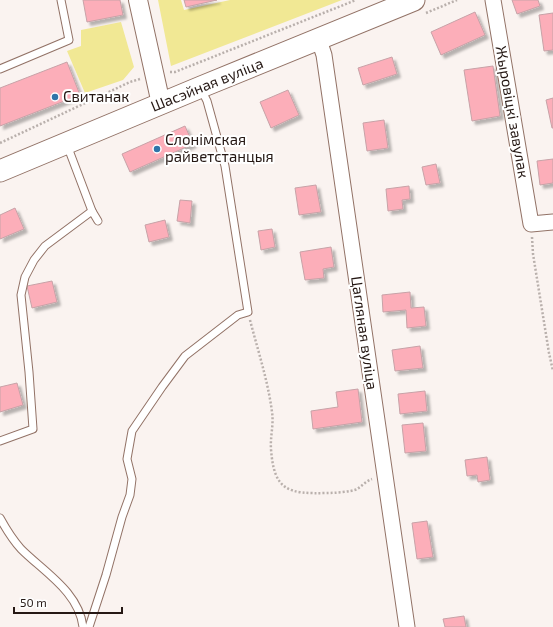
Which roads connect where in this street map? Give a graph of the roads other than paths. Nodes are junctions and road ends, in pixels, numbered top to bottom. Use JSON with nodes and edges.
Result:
{"nodes":[{"id":1,"x":61,"y":0,"type":"edge"},
{"id":2,"x":138,"y":0,"type":"edge"},
{"id":3,"x":414,"y":0,"type":"edge"},
{"id":4,"x":493,"y":0,"type":"edge"},
{"id":5,"x":319,"y":40,"type":"junction"},
{"id":6,"x":0,"y":69,"type":"edge"},
{"id":7,"x":201,"y":87,"type":"junction"},
{"id":8,"x":161,"y":104,"type":"junction"},
{"id":9,"x":66,"y":143,"type":"junction"},
{"id":10,"x":0,"y":171,"type":"edge"},
{"id":11,"x":92,"y":211,"type":"junction"},
{"id":12,"x":98,"y":220,"type":"dead end"},
{"id":13,"x":553,"y":222,"type":"edge"},
{"id":14,"x":0,"y":441,"type":"edge"},
{"id":15,"x":0,"y":518,"type":"edge"},
{"id":16,"x":83,"y":627,"type":"edge"},
{"id":17,"x":89,"y":627,"type":"edge"},
{"id":18,"x":407,"y":627,"type":"edge"}],
"edges":[{"from":1,"to":6,"type":"lane"},
{"from":2,"to":8,"type":"street"},
{"from":3,"to":5,"type":"main road","name":"Шасэйная вуліца"},
{"from":4,"to":13,"type":"street","name":"Жыровіцкі завулак"},
{"from":5,"to":7,"type":"main road","name":"Шасэйная вуліца"},
{"from":5,"to":18,"type":"street","name":"Цагляная вуліца"},
{"from":7,"to":8,"type":"main road","name":"Шасэйная вуліца"},
{"from":7,"to":17,"type":"lane"},
{"from":8,"to":9,"type":"main road","name":"Шасэйная вуліца"},
{"from":9,"to":10,"type":"main road","name":"Шасэйная вуліца"},
{"from":9,"to":11,"type":"lane"},
{"from":11,"to":12,"type":"lane"},
{"from":11,"to":14,"type":"lane"},
{"from":15,"to":16,"type":"lane"}]}
